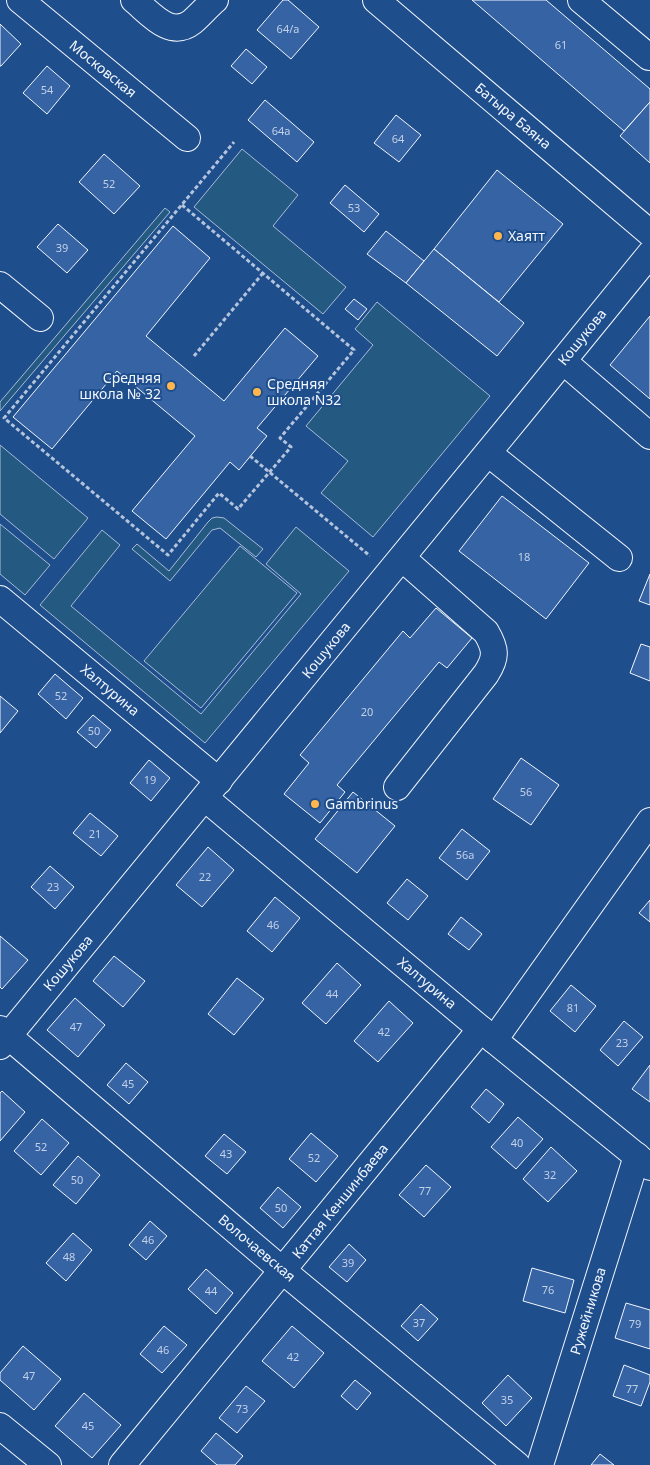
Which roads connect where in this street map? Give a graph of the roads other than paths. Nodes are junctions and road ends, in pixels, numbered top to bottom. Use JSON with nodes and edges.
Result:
{"nodes":[{"id":1,"x":20,"y":0,"type":"edge"},
{"id":2,"x":134,"y":0,"type":"edge"},
{"id":3,"x":215,"y":0,"type":"edge"},
{"id":4,"x":376,"y":0,"type":"edge"},
{"id":5,"x":581,"y":0,"type":"edge"},
{"id":6,"x":649,"y":57,"type":"edge"},
{"id":7,"x":187,"y":138,"type":"dead end"},
{"id":8,"x":650,"y":233,"type":"edge"},
{"id":9,"x":650,"y":254,"type":"edge"},
{"id":10,"x":0,"y":285,"type":"edge"},
{"id":11,"x":40,"y":318,"type":"dead end"},
{"id":12,"x":563,"y":361,"type":"junction"},
{"id":13,"x":650,"y":436,"type":"edge"},
{"id":14,"x":488,"y":453,"type":"junction"},
{"id":15,"x":619,"y":558,"type":"dead end"},
{"id":16,"x":396,"y":565,"type":"junction"},
{"id":17,"x":0,"y":599,"type":"edge"},
{"id":18,"x":397,"y":787,"type":"dead end"},
{"id":19,"x":212,"y":789,"type":"junction"},
{"id":20,"x":649,"y":825,"type":"edge"},
{"id":21,"x":488,"y":1035,"type":"junction"},
{"id":22,"x":3,"y":1037,"type":"edge"},
{"id":23,"x":644,"y":1161,"type":"edge"},
{"id":24,"x":282,"y":1270,"type":"junction"},
{"id":25,"x":0,"y":1426,"type":"edge"},
{"id":26,"x":48,"y":1465,"type":"edge"},
{"id":27,"x":122,"y":1465,"type":"edge"},
{"id":28,"x":517,"y":1465,"type":"edge"},
{"id":29,"x":540,"y":1465,"type":"edge"}],
"edges":[{"from":1,"to":7,"type":"street","name":"Московская"},
{"from":2,"to":3,"type":"street"},
{"from":4,"to":8,"type":"street","name":"Батыра Баяна"},
{"from":5,"to":6,"type":"street"},
{"from":9,"to":12,"type":"street","name":"Кошукова"},
{"from":10,"to":11,"type":"street"},
{"from":12,"to":13,"type":"street"},
{"from":12,"to":14,"type":"street","name":"Кошукова"},
{"from":14,"to":15,"type":"street"},
{"from":14,"to":16,"type":"street","name":"Кошукова"},
{"from":16,"to":18,"type":"street"},
{"from":16,"to":19,"type":"street","name":"Кошукова"},
{"from":17,"to":19,"type":"street","name":"Халтурина"},
{"from":19,"to":21,"type":"street","name":"Халтурина"},
{"from":19,"to":22,"type":"street","name":"Кошукова"},
{"from":20,"to":21,"type":"street","name":"Каттая Кеншинбаева"},
{"from":21,"to":23,"type":"street","name":"Халтурина"},
{"from":21,"to":24,"type":"street","name":"Каттая Кеншинбаева"},
{"from":22,"to":24,"type":"street","name":"Волочаевская"},
{"from":23,"to":29,"type":"street","name":"Ружейникова"},
{"from":24,"to":27,"type":"street","name":"Каттая Кеншинбаева"},
{"from":24,"to":28,"type":"street","name":"Волочаевская"},
{"from":25,"to":26,"type":"street"}]}
